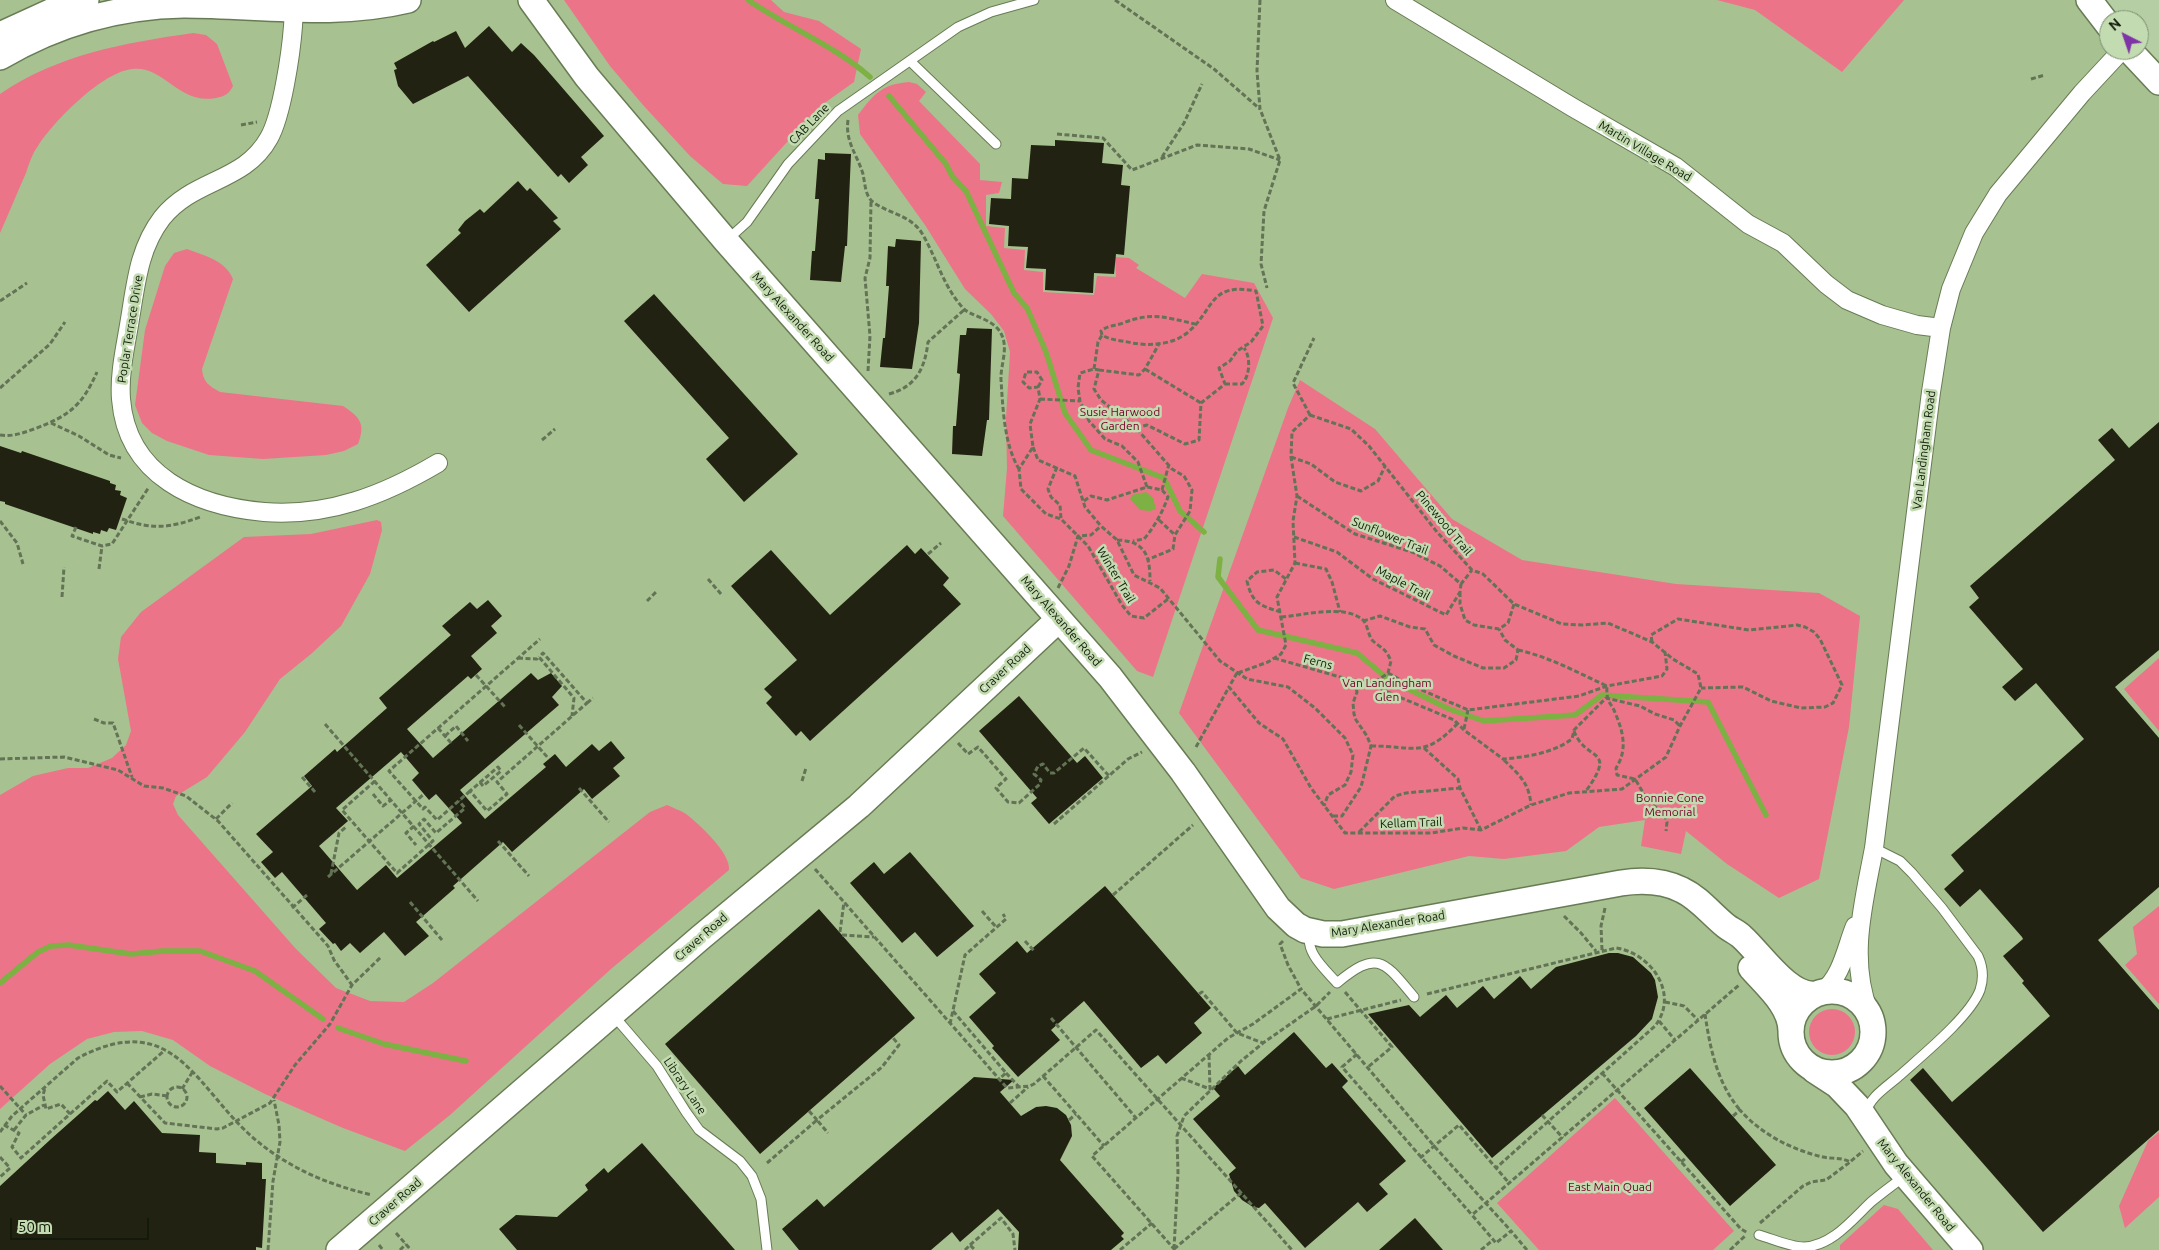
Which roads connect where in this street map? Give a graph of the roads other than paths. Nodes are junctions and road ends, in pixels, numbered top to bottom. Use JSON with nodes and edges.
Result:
{"nodes":[{"id":1,"x":86,"y":0,"type":"edge"},
{"id":2,"x":408,"y":0,"type":"edge"},
{"id":3,"x":531,"y":0,"type":"edge"},
{"id":4,"x":1034,"y":0,"type":"edge"},
{"id":5,"x":1395,"y":0,"type":"edge"},
{"id":6,"x":2089,"y":0,"type":"edge"},
{"id":7,"x":292,"y":5,"type":"edge"},
{"id":8,"x":2099,"y":13,"type":"edge"},
{"id":9,"x":0,"y":35,"type":"edge"},
{"id":10,"x":0,"y":58,"type":"edge"},
{"id":11,"x":2113,"y":60,"type":"edge"},
{"id":12,"x":2138,"y":60,"type":"edge"},
{"id":13,"x":910,"y":61,"type":"junction"},
{"id":14,"x":2159,"y":82,"type":"edge"},
{"id":15,"x":996,"y":144,"type":"dead end"},
{"id":16,"x":726,"y":241,"type":"junction"},
{"id":17,"x":1941,"y":328,"type":"junction"},
{"id":18,"x":438,"y":463,"type":"dead end"},
{"id":19,"x":1060,"y":619,"type":"junction"},
{"id":20,"x":1874,"y":848,"type":"junction"},
{"id":21,"x":1862,"y":907,"type":"junction"},
{"id":22,"x":1712,"y":914,"type":"junction"},
{"id":23,"x":1311,"y":932,"type":"junction"},
{"id":24,"x":1819,"y":992,"type":"junction"},
{"id":25,"x":1414,"y":997,"type":"road end"},
{"id":26,"x":1869,"y":1012,"type":"junction"},
{"id":27,"x":612,"y":1014,"type":"junction"},
{"id":28,"x":1791,"y":1031,"type":"junction"},
{"id":29,"x":1868,"y":1051,"type":"junction"},
{"id":30,"x":1810,"y":1066,"type":"junction"},
{"id":31,"x":1865,"y":1117,"type":"junction"},
{"id":32,"x":1906,"y":1175,"type":"junction"},
{"id":33,"x":1758,"y":1231,"type":"road end"},
{"id":34,"x":1821,"y":1247,"type":"edge"},
{"id":35,"x":345,"y":1248,"type":"edge"},
{"id":36,"x":767,"y":1250,"type":"edge"},
{"id":37,"x":1970,"y":1250,"type":"edge"}],
"edges":[{"from":1,"to":9,"type":"street"},
{"from":2,"to":7,"type":"street"},
{"from":3,"to":16,"type":"street","name":"Mary Alexander Road"},
{"from":4,"to":13,"type":"lane","name":"CAB Lane"},
{"from":5,"to":17,"type":"street","name":"Martin Village Road"},
{"from":6,"to":8,"type":"street"},
{"from":7,"to":10,"type":"street"},
{"from":7,"to":18,"type":"street","name":"Poplar Terrace Drive"},
{"from":11,"to":17,"type":"street","name":"Van Landingham Road"},
{"from":12,"to":14,"type":"street"},
{"from":13,"to":15,"type":"lane"},
{"from":13,"to":16,"type":"lane","name":"CAB Lane"},
{"from":16,"to":19,"type":"street","name":"Mary Alexander Road"},
{"from":17,"to":20,"type":"street","name":"Van Landingham Road"},
{"from":19,"to":23,"type":"street","name":"Mary Alexander Road"},
{"from":19,"to":27,"type":"street","name":"Craver Road"},
{"from":20,"to":21,"type":"street","name":"Van Landingham Road"},
{"from":20,"to":31,"type":"lane"},
{"from":21,"to":24,"type":"street","name":"Van Landingham Road"},
{"from":21,"to":26,"type":"street","name":"Van Landingham Road"},
{"from":22,"to":23,"type":"street","name":"Mary Alexander Road"},
{"from":22,"to":24,"type":"street","name":"Mary Alexander Road"},
{"from":22,"to":28,"type":"street","name":"Mary Alexander Road"},
{"from":23,"to":25,"type":"lane"},
{"from":24,"to":26,"type":"street","name":"Mary Alexander Road"},
{"from":24,"to":28,"type":"street"},
{"from":26,"to":29,"type":"street","name":"Mary Alexander Road"},
{"from":27,"to":35,"type":"street","name":"Craver Road"},
{"from":27,"to":36,"type":"lane","name":"Library Lane"},
{"from":28,"to":30,"type":"street","name":"Mary Alexander Road"},
{"from":29,"to":30,"type":"street"},
{"from":29,"to":31,"type":"street","name":"Mary Alexander Road"},
{"from":30,"to":31,"type":"street","name":"Mary Alexander Road"},
{"from":31,"to":32,"type":"street","name":"Mary Alexander Road"},
{"from":32,"to":34,"type":"lane"},
{"from":32,"to":37,"type":"street","name":"Mary Alexander Road"},
{"from":33,"to":34,"type":"lane"}]}
